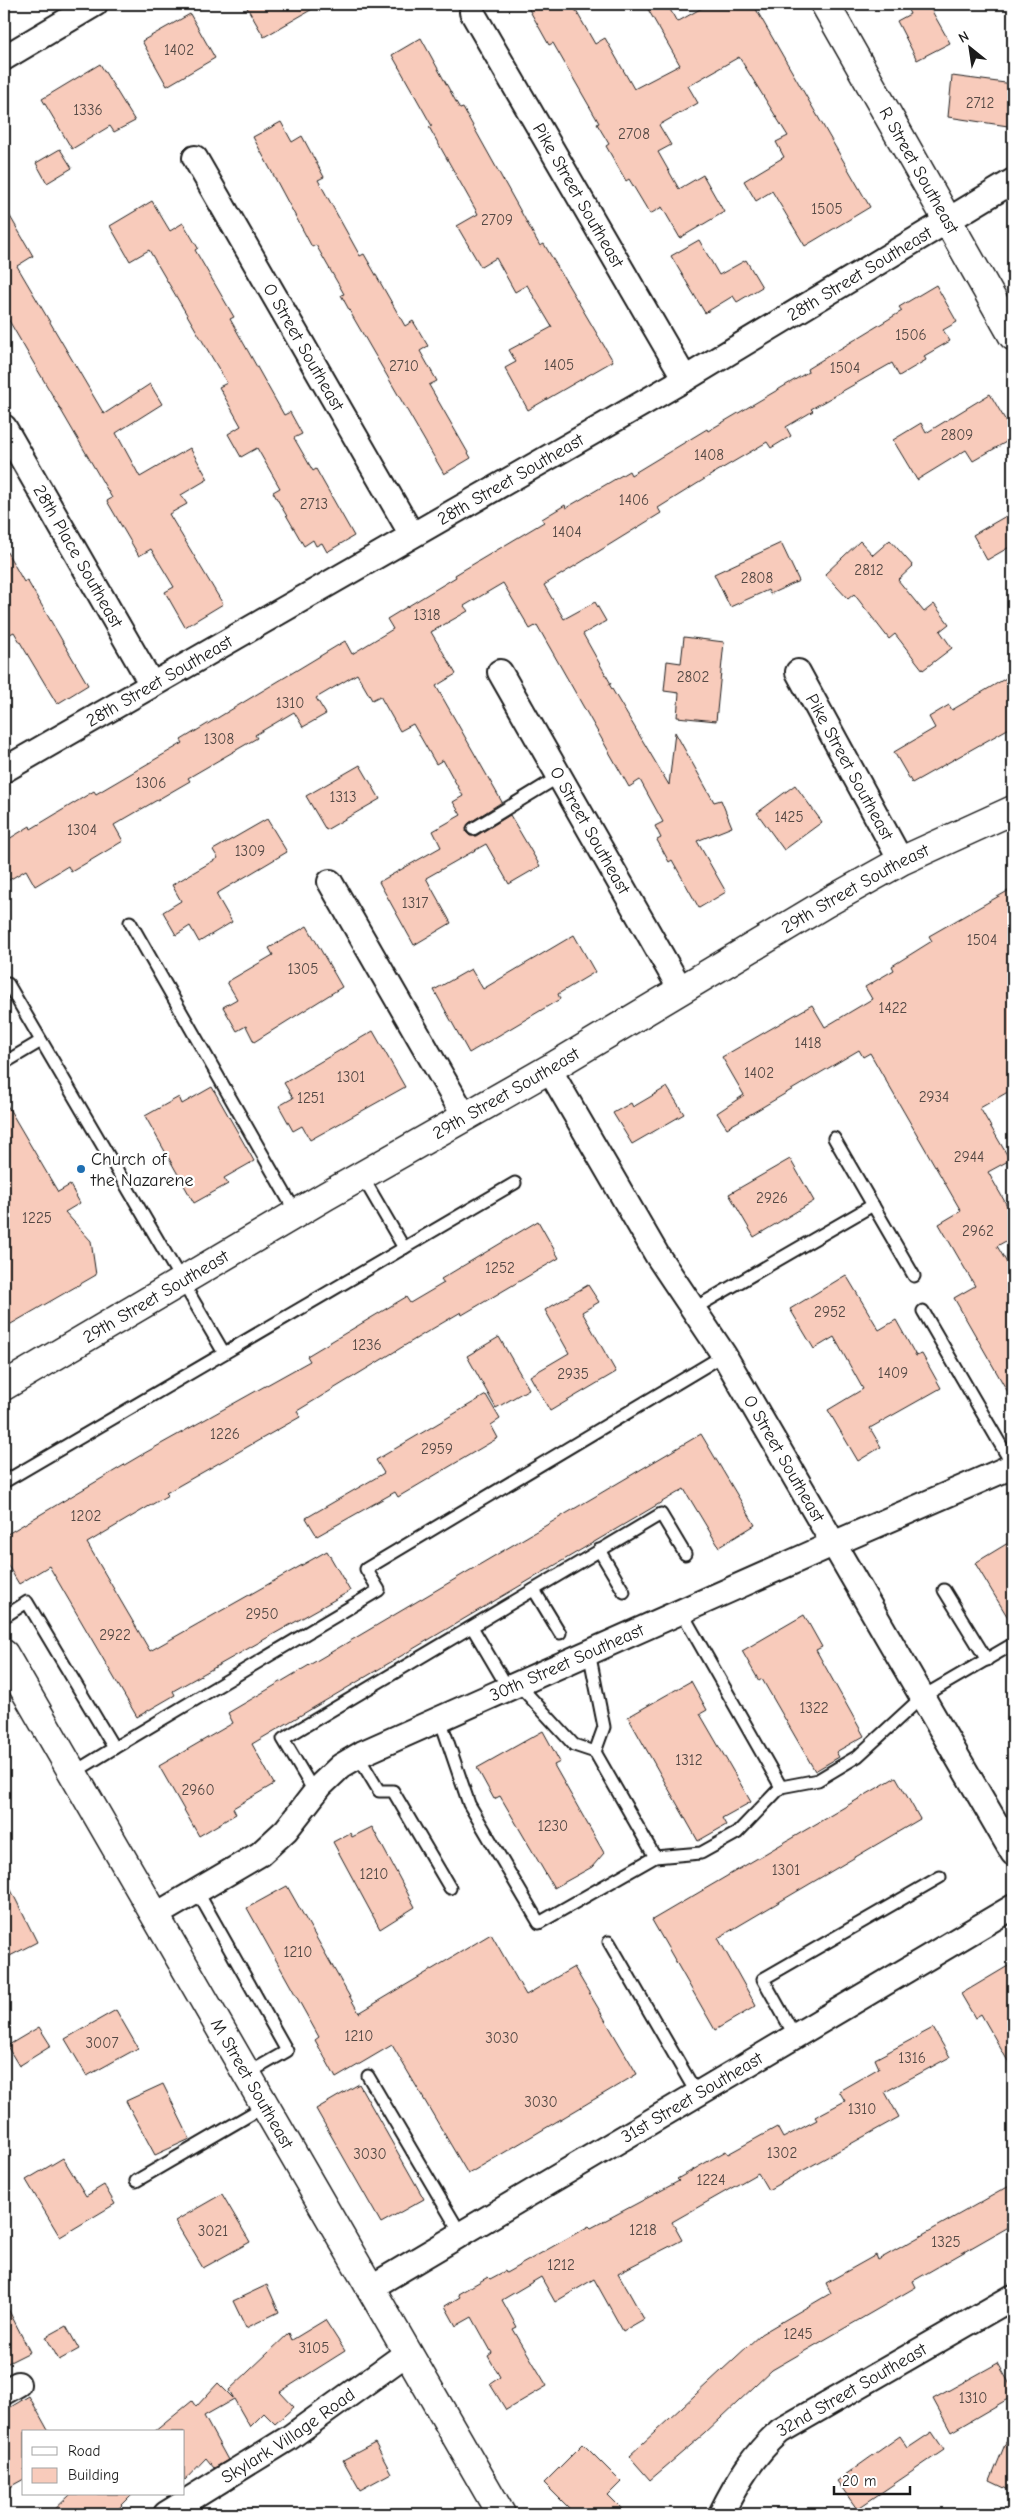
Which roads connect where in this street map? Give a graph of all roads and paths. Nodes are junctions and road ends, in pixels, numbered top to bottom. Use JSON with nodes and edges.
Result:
{"nodes":[{"id":1,"x":95,"y":4,"type":"edge"},
{"id":2,"x":825,"y":4,"type":"edge"},
{"id":3,"x":472,"y":12,"type":"dead end"},
{"id":4,"x":4,"y":58,"type":"edge"},
{"id":5,"x":195,"y":158,"type":"dead end"},
{"id":6,"x":1013,"y":182,"type":"edge"},
{"id":7,"x":949,"y":221,"type":"junction"},
{"id":8,"x":1013,"y":336,"type":"edge"},
{"id":9,"x":685,"y":379,"type":"junction"},
{"id":10,"x":4,"y":427,"type":"edge"},
{"id":11,"x":412,"y":535,"type":"junction"},
{"id":12,"x":500,"y":672,"type":"dead end"},
{"id":13,"x":798,"y":672,"type":"dead end"},
{"id":14,"x":152,"y":685,"type":"junction"},
{"id":15,"x":4,"y":770,"type":"edge"},
{"id":16,"x":560,"y":776,"type":"junction"},
{"id":17,"x":1013,"y":810,"type":"edge"},
{"id":18,"x":473,"y":829,"type":"dead end"},
{"id":19,"x":901,"y":861,"type":"junction"},
{"id":20,"x":330,"y":882,"type":"dead end"},
{"id":21,"x":130,"y":922,"type":"dead end"},
{"id":22,"x":4,"y":986,"type":"edge"},
{"id":23,"x":681,"y":990,"type":"junction"},
{"id":24,"x":41,"y":1041,"type":"junction"},
{"id":25,"x":4,"y":1063,"type":"edge"},
{"id":26,"x":549,"y":1069,"type":"junction"},
{"id":27,"x":465,"y":1117,"type":"junction"},
{"id":28,"x":834,"y":1138,"type":"dead end"},
{"id":29,"x":362,"y":1176,"type":"junction"},
{"id":30,"x":515,"y":1183,"type":"dead end"},
{"id":31,"x":873,"y":1205,"type":"junction"},
{"id":32,"x":296,"y":1213,"type":"junction"},
{"id":33,"x":404,"y":1248,"type":"junction"},
{"id":34,"x":914,"y":1276,"type":"dead end"},
{"id":35,"x":182,"y":1281,"type":"junction"},
{"id":36,"x":693,"y":1309,"type":"junction"},
{"id":37,"x":923,"y":1311,"type":"dead end"},
{"id":38,"x":224,"y":1354,"type":"junction"},
{"id":39,"x":724,"y":1355,"type":"junction"},
{"id":40,"x":4,"y":1386,"type":"edge"},
{"id":41,"x":1013,"y":1466,"type":"edge"},
{"id":42,"x":4,"y":1482,"type":"edge"},
{"id":43,"x":833,"y":1544,"type":"junction"},
{"id":44,"x":600,"y":1550,"type":"junction"},
{"id":45,"x":685,"y":1554,"type":"dead end"},
{"id":46,"x":534,"y":1590,"type":"junction"},
{"id":47,"x":944,"y":1590,"type":"dead end"},
{"id":48,"x":624,"y":1592,"type":"dead end"},
{"id":49,"x":681,"y":1612,"type":"junction"},
{"id":50,"x":4,"y":1617,"type":"edge"},
{"id":51,"x":472,"y":1627,"type":"junction"},
{"id":52,"x":560,"y":1633,"type":"dead end"},
{"id":53,"x":1013,"y":1644,"type":"edge"},
{"id":54,"x":589,"y":1652,"type":"junction"},
{"id":55,"x":4,"y":1654,"type":"edge"},
{"id":56,"x":987,"y":1660,"type":"junction"},
{"id":57,"x":513,"y":1686,"type":"junction"},
{"id":58,"x":922,"y":1697,"type":"junction"},
{"id":59,"x":440,"y":1719,"type":"junction"},
{"id":60,"x":114,"y":1748,"type":"junction"},
{"id":61,"x":595,"y":1752,"type":"junction"},
{"id":62,"x":358,"y":1756,"type":"junction"},
{"id":63,"x":73,"y":1773,"type":"junction"},
{"id":64,"x":781,"y":1788,"type":"junction"},
{"id":65,"x":315,"y":1793,"type":"junction"},
{"id":66,"x":1013,"y":1853,"type":"edge"},
{"id":67,"x":655,"y":1857,"type":"junction"},
{"id":68,"x":940,"y":1877,"type":"dead end"},
{"id":69,"x":450,"y":1888,"type":"dead end"},
{"id":70,"x":197,"y":1891,"type":"junction"},
{"id":71,"x":1013,"y":1907,"type":"edge"},
{"id":72,"x":156,"y":1915,"type":"junction"},
{"id":73,"x":609,"y":1942,"type":"dead end"},
{"id":74,"x":796,"y":2036,"type":"junction"},
{"id":75,"x":247,"y":2074,"type":"junction"},
{"id":76,"x":368,"y":2076,"type":"dead end"},
{"id":77,"x":697,"y":2094,"type":"junction"},
{"id":78,"x":265,"y":2106,"type":"junction"},
{"id":79,"x":136,"y":2181,"type":"dead end"},
{"id":80,"x":461,"y":2234,"type":"junction"},
{"id":81,"x":370,"y":2288,"type":"junction"},
{"id":82,"x":1013,"y":2297,"type":"edge"},
{"id":83,"x":407,"y":2352,"type":"junction"},
{"id":84,"x":166,"y":2514,"type":"edge"},
{"id":85,"x":501,"y":2514,"type":"edge"},
{"id":86,"x":721,"y":2514,"type":"edge"}],
"edges":[{"from":1,"to":4,"type":"street"},
{"from":2,"to":7,"type":"street","name":"R Street Southeast"},
{"from":3,"to":9,"type":"street","name":"Pike Street Southeast"},
{"from":5,"to":11,"type":"street","name":"O Street Southeast"},
{"from":6,"to":7,"type":"street","name":"28th Street Southeast"},
{"from":7,"to":8,"type":"street","name":"R Street Southeast"},
{"from":7,"to":9,"type":"street","name":"28th Street Southeast"},
{"from":9,"to":11,"type":"street","name":"28th Street Southeast"},
{"from":10,"to":14,"type":"street","name":"28th Place Southeast"},
{"from":11,"to":14,"type":"street","name":"28th Street Southeast"},
{"from":12,"to":16,"type":"street","name":"O Street Southeast"},
{"from":13,"to":19,"type":"street","name":"Pike Street Southeast"},
{"from":14,"to":15,"type":"street","name":"28th Street Southeast"},
{"from":16,"to":18,"type":"lane"},
{"from":16,"to":23,"type":"street","name":"O Street Southeast"},
{"from":17,"to":19,"type":"street","name":"29th Street Southeast"},
{"from":19,"to":23,"type":"street","name":"29th Street Southeast"},
{"from":20,"to":27,"type":"street"},
{"from":21,"to":32,"type":"lane"},
{"from":22,"to":24,"type":"lane"},
{"from":23,"to":26,"type":"street","name":"29th Street Southeast"},
{"from":24,"to":25,"type":"lane"},
{"from":24,"to":35,"type":"lane"},
{"from":26,"to":27,"type":"street","name":"29th Street Southeast"},
{"from":26,"to":36,"type":"street","name":"O Street Southeast"},
{"from":27,"to":29,"type":"street","name":"29th Street Southeast"},
{"from":28,"to":31,"type":"lane"},
{"from":29,"to":32,"type":"street","name":"29th Street Southeast"},
{"from":29,"to":33,"type":"lane"},
{"from":30,"to":33,"type":"lane"},
{"from":31,"to":34,"type":"lane"},
{"from":31,"to":36,"type":"lane"},
{"from":32,"to":35,"type":"street","name":"29th Street Southeast"},
{"from":33,"to":38,"type":"lane"},
{"from":35,"to":38,"type":"lane"},
{"from":35,"to":40,"type":"street","name":"29th Street Southeast"},
{"from":36,"to":39,"type":"street","name":"O Street Southeast"},
{"from":37,"to":41,"type":"lane"},
{"from":38,"to":42,"type":"lane"},
{"from":39,"to":43,"type":"street","name":"O Street Southeast"},
{"from":39,"to":60,"type":"lane"},
{"from":41,"to":43,"type":"street","name":"30th Street Southeast"},
{"from":43,"to":49,"type":"street","name":"30th Street Southeast"},
{"from":43,"to":58,"type":"street","name":"O Street Southeast"},
{"from":44,"to":45,"type":"lane"},
{"from":44,"to":46,"type":"lane"},
{"from":44,"to":48,"type":"lane"},
{"from":46,"to":51,"type":"lane"},
{"from":46,"to":52,"type":"lane"},
{"from":47,"to":56,"type":"lane"},
{"from":49,"to":54,"type":"street","name":"30th Street Southeast"},
{"from":49,"to":64,"type":"lane"},
{"from":50,"to":60,"type":"lane"},
{"from":51,"to":57,"type":"lane"},
{"from":51,"to":65,"type":"lane"},
{"from":53,"to":56,"type":"lane"},
{"from":54,"to":57,"type":"street","name":"30th Street Southeast"},
{"from":54,"to":61,"type":"lane"},
{"from":55,"to":63,"type":"street","name":"M Street Southeast"},
{"from":56,"to":58,"type":"lane"},
{"from":57,"to":59,"type":"street","name":"30th Street Southeast"},
{"from":57,"to":61,"type":"lane"},
{"from":58,"to":64,"type":"lane"},
{"from":58,"to":66,"type":"street","name":"O Street Southeast"},
{"from":59,"to":62,"type":"street","name":"30th Street Southeast"},
{"from":59,"to":67,"type":"lane"},
{"from":60,"to":63,"type":"lane"},
{"from":61,"to":67,"type":"lane"},
{"from":62,"to":65,"type":"street","name":"30th Street Southeast"},
{"from":62,"to":69,"type":"lane"},
{"from":63,"to":72,"type":"street","name":"M Street Southeast"},
{"from":64,"to":67,"type":"lane"},
{"from":65,"to":70,"type":"street","name":"30th Street Southeast"},
{"from":68,"to":74,"type":"lane"},
{"from":70,"to":72,"type":"street","name":"30th Street Southeast"},
{"from":70,"to":75,"type":"lane"},
{"from":71,"to":74,"type":"street","name":"31st Street Southeast"},
{"from":72,"to":75,"type":"street","name":"M Street Southeast"},
{"from":73,"to":77,"type":"lane"},
{"from":74,"to":77,"type":"street","name":"31st Street Southeast"},
{"from":75,"to":78,"type":"street","name":"M Street Southeast"},
{"from":76,"to":80,"type":"lane"},
{"from":77,"to":80,"type":"street","name":"31st Street Southeast"},
{"from":78,"to":79,"type":"lane"},
{"from":78,"to":81,"type":"street","name":"M Street Southeast"},
{"from":80,"to":81,"type":"street","name":"31st Street Southeast"},
{"from":81,"to":83,"type":"street","name":"M Street Southeast"},
{"from":82,"to":86,"type":"street","name":"32nd Street Southeast"},
{"from":83,"to":84,"type":"street","name":"Skylark Village Road"},
{"from":83,"to":85,"type":"street","name":"M Street Southeast"}]}
